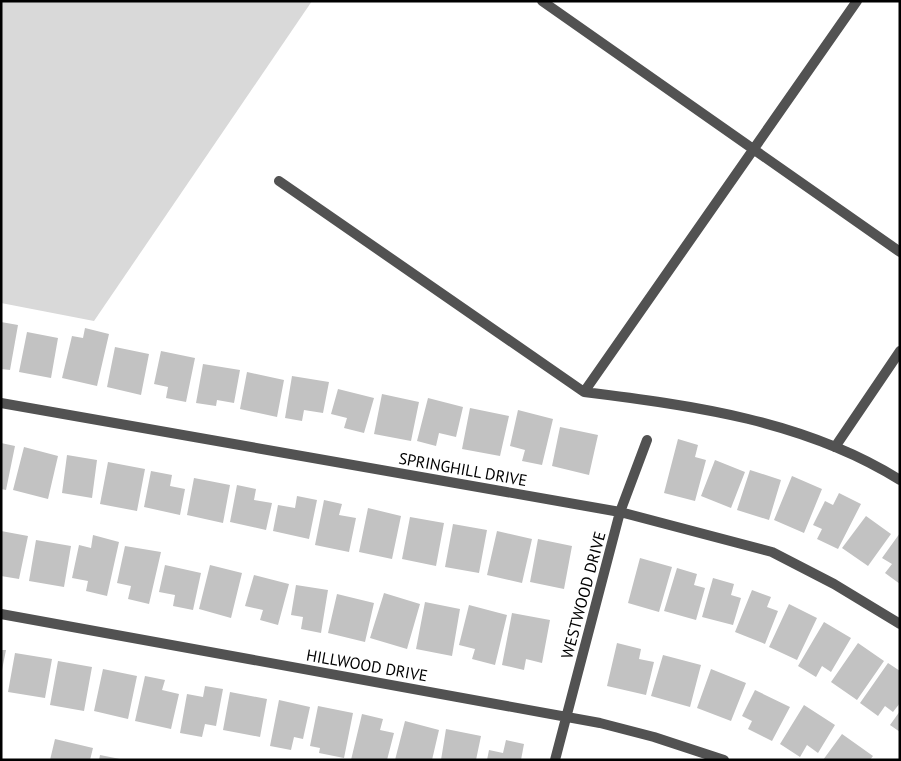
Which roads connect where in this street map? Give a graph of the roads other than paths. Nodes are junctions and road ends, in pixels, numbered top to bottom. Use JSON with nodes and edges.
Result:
{"nodes":[{"id":1,"x":542,"y":1,"type":"edge"},
{"id":2,"x":857,"y":1,"type":"edge"},
{"id":3,"x":754,"y":150,"type":"junction"},
{"id":4,"x":279,"y":182,"type":"dead end"},
{"id":5,"x":900,"y":252,"type":"edge"},
{"id":6,"x":900,"y":351,"type":"edge"},
{"id":7,"x":584,"y":392,"type":"junction"},
{"id":8,"x":1,"y":403,"type":"edge"},
{"id":9,"x":647,"y":440,"type":"dead end"},
{"id":10,"x":835,"y":447,"type":"junction"},
{"id":11,"x":900,"y":480,"type":"edge"},
{"id":12,"x":620,"y":512,"type":"junction"},
{"id":13,"x":1,"y":614,"type":"edge"},
{"id":14,"x":900,"y":624,"type":"edge"},
{"id":15,"x":566,"y":717,"type":"junction"},
{"id":16,"x":555,"y":760,"type":"edge"},
{"id":17,"x":724,"y":760,"type":"edge"}],
"edges":[{"from":1,"to":3,"type":"street"},
{"from":2,"to":3,"type":"street"},
{"from":3,"to":5,"type":"street"},
{"from":3,"to":7,"type":"street"},
{"from":4,"to":7,"type":"street"},
{"from":6,"to":10,"type":"street"},
{"from":7,"to":10,"type":"street"},
{"from":8,"to":12,"type":"street","name":"SPRINGHILL DRIVE"},
{"from":9,"to":12,"type":"street","name":"WESTWOOD DRIVE"},
{"from":10,"to":11,"type":"street"},
{"from":12,"to":14,"type":"street","name":"SPRINGHILL DRIVE"},
{"from":12,"to":15,"type":"street","name":"WESTWOOD DRIVE"},
{"from":13,"to":15,"type":"street","name":"HILLWOOD DRIVE"},
{"from":15,"to":16,"type":"street","name":"WESTWOOD DRIVE"},
{"from":15,"to":17,"type":"street","name":"HILLWOOD DRIVE"}]}
